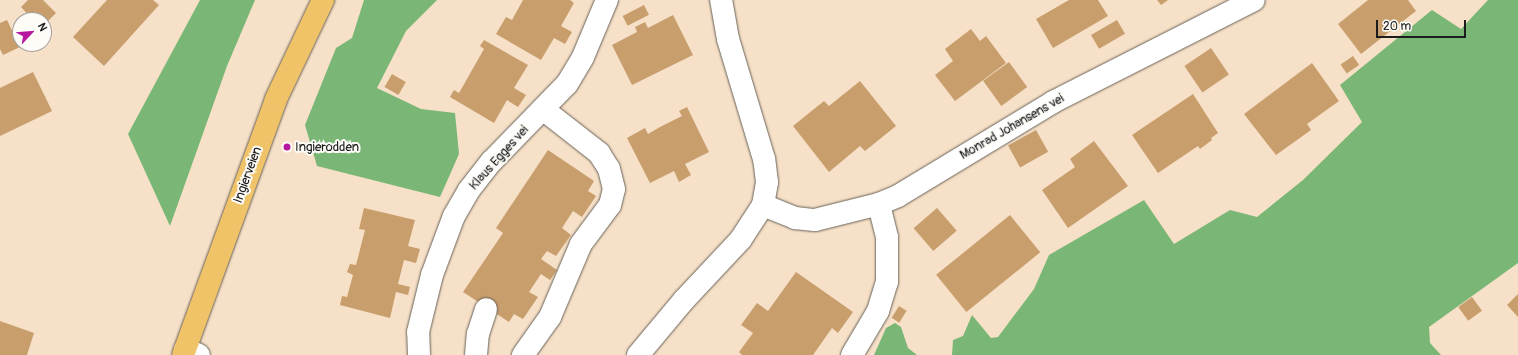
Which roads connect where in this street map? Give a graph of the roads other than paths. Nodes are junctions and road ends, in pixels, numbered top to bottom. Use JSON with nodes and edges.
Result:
{"nodes":[{"id":1,"x":323,"y":0,"type":"edge"},
{"id":2,"x":607,"y":0,"type":"edge"},
{"id":3,"x":720,"y":0,"type":"edge"},
{"id":4,"x":1254,"y":0,"type":"edge"},
{"id":5,"x":544,"y":110,"type":"junction"},
{"id":6,"x":763,"y":204,"type":"junction"},
{"id":7,"x":879,"y":204,"type":"junction"},
{"id":8,"x":486,"y":309,"type":"dead end"},
{"id":9,"x":189,"y":353,"type":"edge"},
{"id":10,"x":419,"y":355,"type":"edge"},
{"id":11,"x":476,"y":355,"type":"edge"},
{"id":12,"x":522,"y":355,"type":"edge"},
{"id":13,"x":638,"y":355,"type":"edge"},
{"id":14,"x":852,"y":355,"type":"edge"}],
"edges":[{"from":1,"to":9,"type":"main road","name":"Ingierveien"},
{"from":2,"to":5,"type":"street","name":"Klaus Egges vei"},
{"from":3,"to":6,"type":"street"},
{"from":4,"to":7,"type":"street","name":"Monrad Johansens vei"},
{"from":5,"to":10,"type":"street","name":"Klaus Egges vei"},
{"from":5,"to":12,"type":"street"},
{"from":6,"to":7,"type":"street","name":"Monrad Johansens vei"},
{"from":6,"to":13,"type":"street"},
{"from":7,"to":14,"type":"street"},
{"from":8,"to":11,"type":"street"}]}
